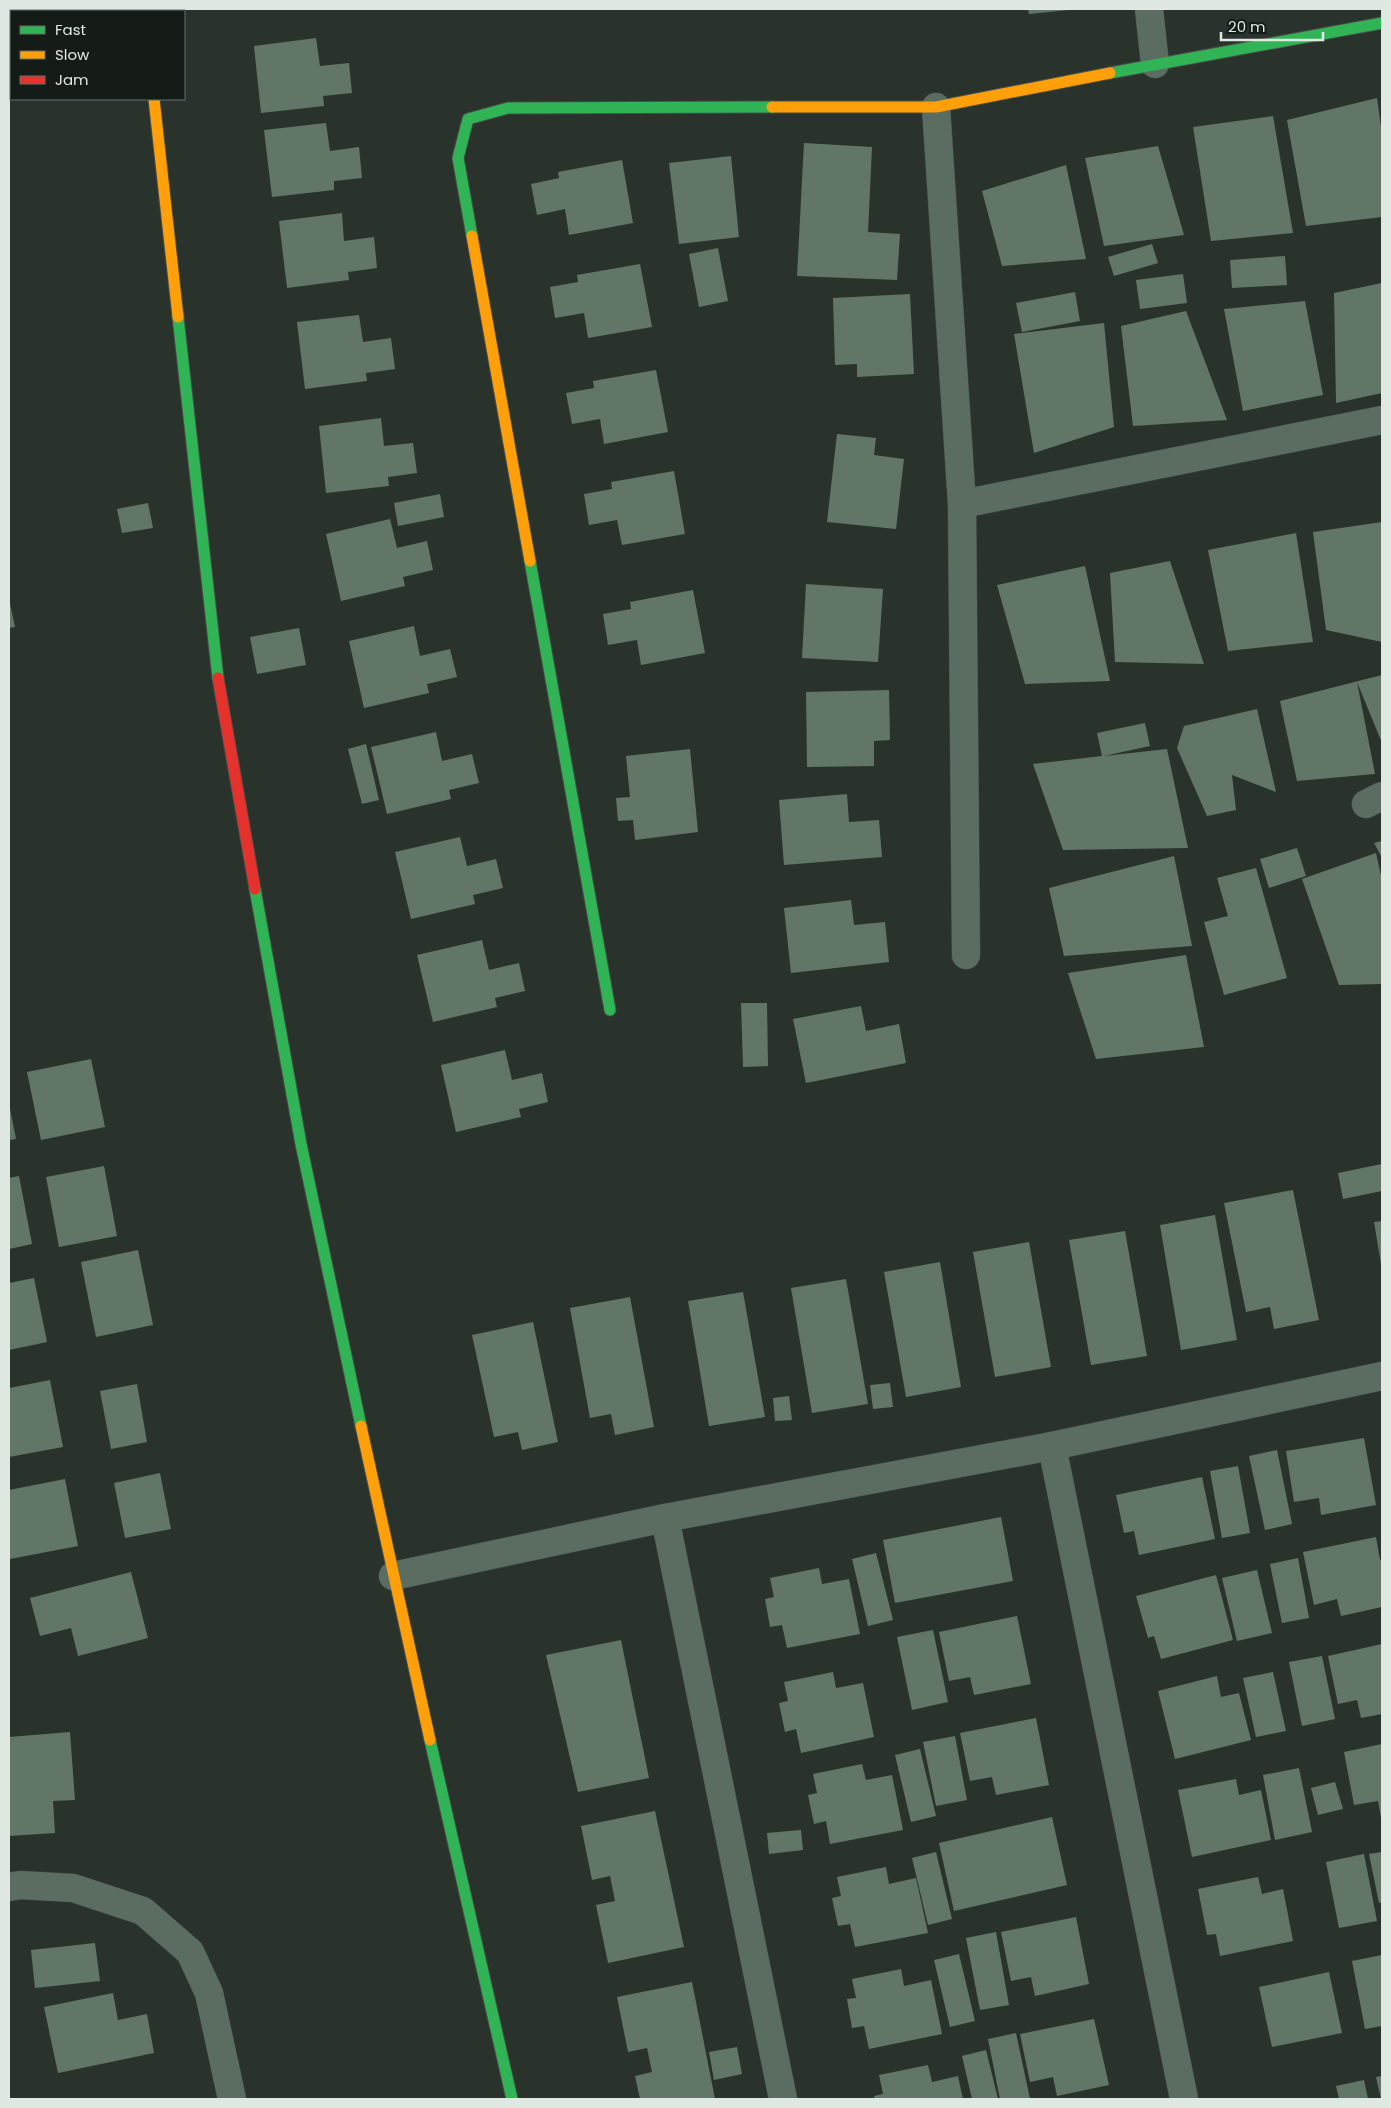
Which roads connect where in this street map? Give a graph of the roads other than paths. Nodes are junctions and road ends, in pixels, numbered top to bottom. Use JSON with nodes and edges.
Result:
{"nodes":[{"id":1,"x":1149,"y":9,"type":"edge"},
{"id":2,"x":1382,"y":23,"type":"edge"},
{"id":3,"x":1156,"y":64,"type":"junction"},
{"id":4,"x":154,"y":100,"type":"edge"},
{"id":5,"x":936,"y":106,"type":"junction"},
{"id":6,"x":1382,"y":420,"type":"edge"},
{"id":7,"x":962,"y":504,"type":"junction"},
{"id":8,"x":966,"y":956,"type":"dead end"},
{"id":9,"x":610,"y":1010,"type":"dead end"},
{"id":10,"x":1382,"y":1376,"type":"edge"},
{"id":11,"x":1052,"y":1446,"type":"junction"},
{"id":12,"x":665,"y":1518,"type":"junction"},
{"id":13,"x":393,"y":1576,"type":"junction"},
{"id":14,"x":9,"y":1887,"type":"edge"},
{"id":15,"x":232,"y":2099,"type":"edge"},
{"id":16,"x":512,"y":2099,"type":"edge"},
{"id":17,"x":783,"y":2099,"type":"edge"},
{"id":18,"x":1184,"y":2099,"type":"edge"}],
"edges":[{"from":1,"to":3,"type":"street"},
{"from":2,"to":3,"type":"street"},
{"from":3,"to":5,"type":"street"},
{"from":4,"to":13,"type":"street"},
{"from":5,"to":7,"type":"street"},
{"from":5,"to":9,"type":"street"},
{"from":6,"to":7,"type":"street"},
{"from":7,"to":8,"type":"street"},
{"from":10,"to":11,"type":"street"},
{"from":11,"to":12,"type":"street"},
{"from":11,"to":18,"type":"street"},
{"from":12,"to":13,"type":"street"},
{"from":12,"to":17,"type":"street"},
{"from":13,"to":16,"type":"street"},
{"from":14,"to":15,"type":"street"}]}
